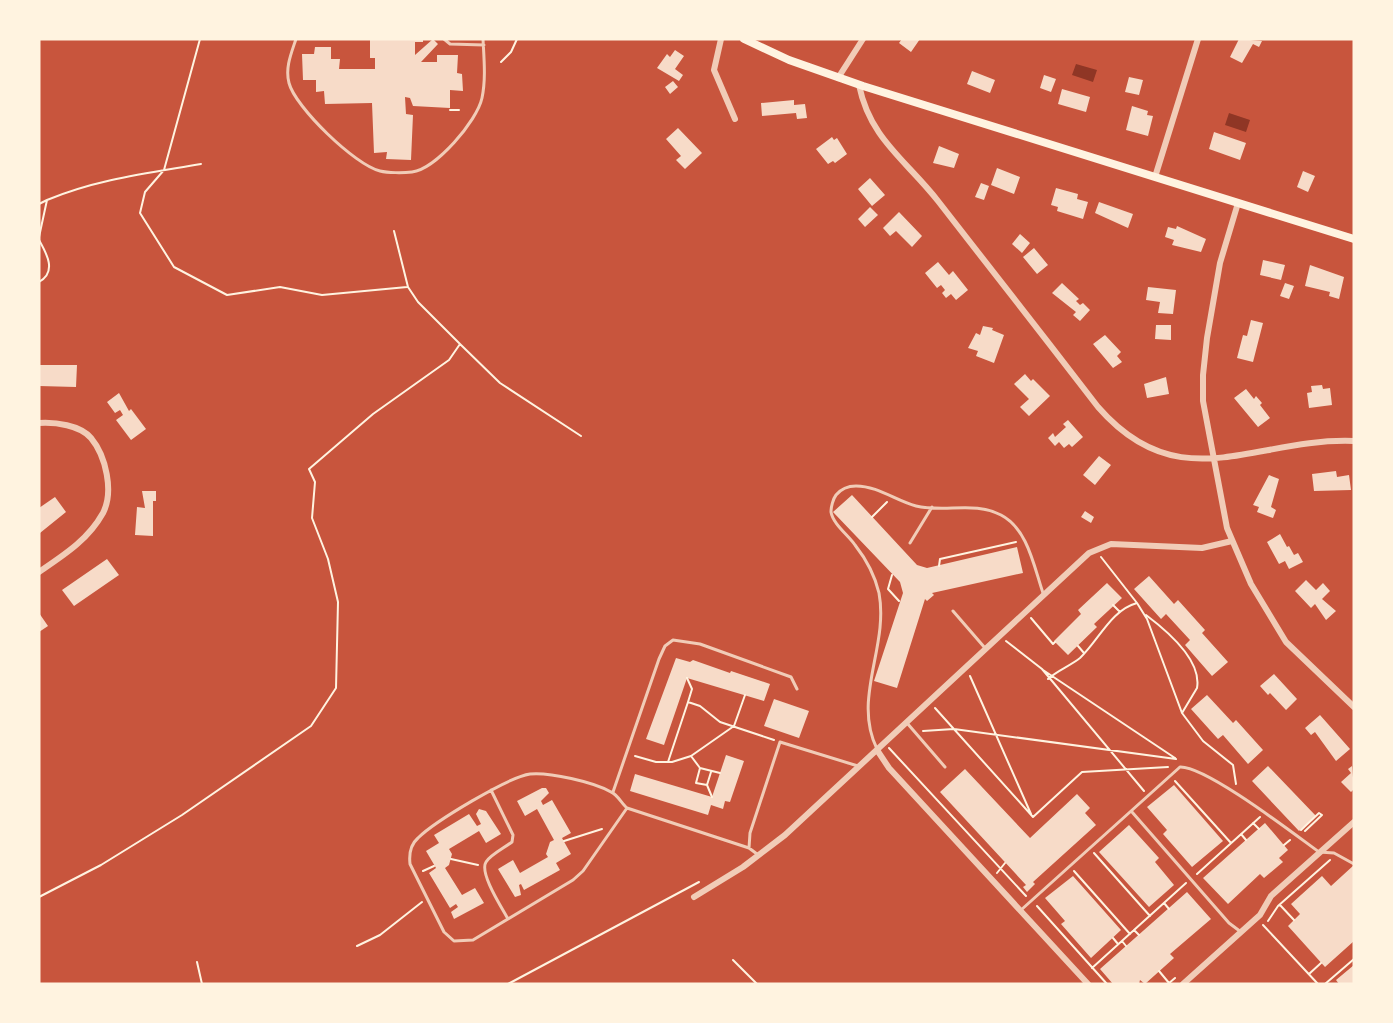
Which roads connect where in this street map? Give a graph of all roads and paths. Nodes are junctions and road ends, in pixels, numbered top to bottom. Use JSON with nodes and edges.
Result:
{"nodes":[{"id":1,"x":200,"y":39,"type":"edge"},
{"id":2,"x":296,"y":39,"type":"edge"},
{"id":3,"x":444,"y":39,"type":"edge"},
{"id":4,"x":464,"y":39,"type":"edge"},
{"id":5,"x":483,"y":39,"type":"edge"},
{"id":6,"x":517,"y":39,"type":"edge"},
{"id":7,"x":721,"y":39,"type":"edge"},
{"id":8,"x":744,"y":39,"type":"edge"},
{"id":9,"x":863,"y":39,"type":"edge"},
{"id":10,"x":1198,"y":39,"type":"edge"},
{"id":11,"x":470,"y":45,"type":"junction"},
{"id":12,"x":484,"y":45,"type":"junction"},
{"id":13,"x":501,"y":62,"type":"dead end"},
{"id":14,"x":838,"y":78,"type":"junction"},
{"id":15,"x":859,"y":85,"type":"junction"},
{"id":16,"x":450,"y":110,"type":"dead end"},
{"id":17,"x":459,"y":110,"type":"dead end"},
{"id":18,"x":735,"y":119,"type":"dead end"},
{"id":19,"x":201,"y":164,"type":"dead end"},
{"id":20,"x":164,"y":170,"type":"junction"},
{"id":21,"x":1155,"y":177,"type":"junction"},
{"id":22,"x":47,"y":200,"type":"junction"},
{"id":23,"x":1238,"y":203,"type":"junction"},
{"id":24,"x":39,"y":204,"type":"edge"},
{"id":25,"x":394,"y":231,"type":"dead end"},
{"id":26,"x":39,"y":238,"type":"edge"},
{"id":27,"x":1354,"y":239,"type":"edge"},
{"id":28,"x":39,"y":282,"type":"edge"},
{"id":29,"x":408,"y":287,"type":"junction"},
{"id":30,"x":460,"y":344,"type":"junction"},
{"id":31,"x":39,"y":423,"type":"edge"},
{"id":32,"x":581,"y":436,"type":"dead end"},
{"id":33,"x":1354,"y":441,"type":"edge"},
{"id":34,"x":1214,"y":460,"type":"junction"},
{"id":35,"x":893,"y":496,"type":"junction"},
{"id":36,"x":932,"y":507,"type":"junction"},
{"id":37,"x":872,"y":517,"type":"dead end"},
{"id":38,"x":1024,"y":540,"type":"junction"},
{"id":39,"x":1232,"y":541,"type":"junction"},
{"id":40,"x":910,"y":543,"type":"dead end"},
{"id":41,"x":1096,"y":550,"type":"junction"},
{"id":42,"x":939,"y":566,"type":"dead end"},
{"id":43,"x":39,"y":572,"type":"edge"},
{"id":44,"x":892,"y":575,"type":"dead end"},
{"id":45,"x":1043,"y":595,"type":"junction"},
{"id":46,"x":899,"y":600,"type":"dead end"},
{"id":47,"x":1137,"y":603,"type":"junction"},
{"id":48,"x":1113,"y":605,"type":"dead end"},
{"id":49,"x":953,"y":611,"type":"dead end"},
{"id":50,"x":1120,"y":612,"type":"junction"},
{"id":51,"x":1028,"y":613,"type":"junction"},
{"id":52,"x":1143,"y":614,"type":"junction"},
{"id":53,"x":1001,"y":638,"type":"junction"},
{"id":54,"x":1055,"y":642,"type":"dead end"},
{"id":55,"x":1078,"y":646,"type":"dead end"},
{"id":56,"x":986,"y":650,"type":"junction"},
{"id":57,"x":1084,"y":653,"type":"junction"},
{"id":58,"x":967,"y":668,"type":"junction"},
{"id":59,"x":1042,"y":669,"type":"junction"},
{"id":60,"x":1052,"y":676,"type":"junction"},
{"id":61,"x":687,"y":678,"type":"dead end"},
{"id":62,"x":1048,"y":679,"type":"junction"},
{"id":63,"x":797,"y":689,"type":"dead end"},
{"id":64,"x":745,"y":695,"type":"dead end"},
{"id":65,"x":929,"y":701,"type":"junction"},
{"id":66,"x":688,"y":702,"type":"junction"},
{"id":67,"x":1354,"y":707,"type":"edge"},
{"id":68,"x":1182,"y":713,"type":"junction"},
{"id":69,"x":907,"y":723,"type":"junction"},
{"id":70,"x":734,"y":726,"type":"junction"},
{"id":71,"x":954,"y":729,"type":"junction"},
{"id":72,"x":916,"y":732,"type":"junction"},
{"id":73,"x":997,"y":735,"type":"junction"},
{"id":74,"x":780,"y":742,"type":"junction"},
{"id":75,"x":884,"y":743,"type":"junction"},
{"id":76,"x":1109,"y":749,"type":"junction"},
{"id":77,"x":877,"y":750,"type":"junction"},
{"id":78,"x":626,"y":754,"type":"junction"},
{"id":79,"x":691,"y":756,"type":"junction"},
{"id":80,"x":1178,"y":760,"type":"junction"},
{"id":81,"x":668,"y":762,"type":"junction"},
{"id":82,"x":859,"y":766,"type":"junction"},
{"id":83,"x":1189,"y":766,"type":"junction"},
{"id":84,"x":945,"y":767,"type":"dead end"},
{"id":85,"x":1180,"y":767,"type":"junction"},
{"id":86,"x":700,"y":768,"type":"junction"},
{"id":87,"x":1126,"y":768,"type":"junction"},
{"id":88,"x":711,"y":772,"type":"junction"},
{"id":89,"x":720,"y":773,"type":"dead end"},
{"id":90,"x":1170,"y":776,"type":"junction"},
{"id":91,"x":707,"y":785,"type":"junction"},
{"id":92,"x":491,"y":790,"type":"junction"},
{"id":93,"x":613,"y":792,"type":"junction"},
{"id":94,"x":1236,"y":794,"type":"junction"},
{"id":95,"x":712,"y":797,"type":"dead end"},
{"id":96,"x":1148,"y":797,"type":"junction"},
{"id":97,"x":945,"y":798,"type":"dead end"},
{"id":98,"x":940,"y":802,"type":"junction"},
{"id":99,"x":627,"y":808,"type":"junction"},
{"id":100,"x":1132,"y":812,"type":"junction"},
{"id":101,"x":1263,"y":814,"type":"junction"},
{"id":102,"x":1033,"y":818,"type":"junction"},
{"id":103,"x":1354,"y":822,"type":"edge"},
{"id":104,"x":1253,"y":823,"type":"junction"},
{"id":105,"x":613,"y":825,"type":"junction"},
{"id":106,"x":1215,"y":825,"type":"junction"},
{"id":107,"x":1211,"y":828,"type":"dead end"},
{"id":108,"x":1259,"y":829,"type":"dead end"},
{"id":109,"x":1301,"y":830,"type":"dead end"},
{"id":110,"x":1241,"y":834,"type":"junction"},
{"id":111,"x":1296,"y":836,"type":"junction"},
{"id":112,"x":1246,"y":840,"type":"dead end"},
{"id":113,"x":564,"y":841,"type":"dead end"},
{"id":114,"x":1231,"y":843,"type":"junction"},
{"id":115,"x":749,"y":848,"type":"junction"},
{"id":116,"x":1215,"y":848,"type":"dead end"},
{"id":117,"x":1090,"y":849,"type":"junction"},
{"id":118,"x":1319,"y":852,"type":"junction"},
{"id":119,"x":1220,"y":853,"type":"junction"},
{"id":120,"x":759,"y":855,"type":"junction"},
{"id":121,"x":1336,"y":855,"type":"junction"},
{"id":122,"x":1216,"y":856,"type":"junction"},
{"id":123,"x":451,"y":859,"type":"dead end"},
{"id":124,"x":1221,"y":862,"type":"dead end"},
{"id":125,"x":1209,"y":863,"type":"junction"},
{"id":126,"x":1005,"y":864,"type":"dead end"},
{"id":127,"x":1354,"y":864,"type":"edge"},
{"id":128,"x":434,"y":866,"type":"dead end"},
{"id":129,"x":484,"y":867,"type":"junction"},
{"id":130,"x":1070,"y":867,"type":"junction"},
{"id":131,"x":1001,"y":868,"type":"junction"},
{"id":132,"x":1213,"y":868,"type":"dead end"},
{"id":133,"x":416,"y":876,"type":"junction"},
{"id":134,"x":992,"y":878,"type":"junction"},
{"id":135,"x":1190,"y":880,"type":"junction"},
{"id":136,"x":701,"y":881,"type":"dead end"},
{"id":137,"x":1180,"y":889,"type":"junction"},
{"id":138,"x":1185,"y":894,"type":"dead end"},
{"id":139,"x":1172,"y":896,"type":"junction"},
{"id":140,"x":39,"y":897,"type":"edge"},
{"id":141,"x":694,"y":897,"type":"dead end"},
{"id":142,"x":427,"y":899,"type":"junction"},
{"id":143,"x":1031,"y":901,"type":"junction"},
{"id":144,"x":1176,"y":901,"type":"dead end"},
{"id":145,"x":1164,"y":903,"type":"junction"},
{"id":146,"x":1280,"y":905,"type":"junction"},
{"id":147,"x":1169,"y":909,"type":"dead end"},
{"id":148,"x":1021,"y":910,"type":"junction"},
{"id":149,"x":1150,"y":916,"type":"junction"},
{"id":150,"x":508,"y":920,"type":"junction"},
{"id":151,"x":1294,"y":920,"type":"dead end"},
{"id":152,"x":1134,"y":930,"type":"junction"},
{"id":153,"x":1241,"y":932,"type":"junction"},
{"id":154,"x":1130,"y":934,"type":"junction"},
{"id":155,"x":1138,"y":935,"type":"dead end"},
{"id":156,"x":1113,"y":938,"type":"dead end"},
{"id":157,"x":1074,"y":939,"type":"dead end"},
{"id":158,"x":1122,"y":941,"type":"junction"},
{"id":159,"x":1070,"y":943,"type":"junction"},
{"id":160,"x":1118,"y":944,"type":"junction"},
{"id":161,"x":357,"y":946,"type":"dead end"},
{"id":162,"x":1126,"y":946,"type":"dead end"},
{"id":163,"x":1354,"y":959,"type":"edge"},
{"id":164,"x":733,"y":960,"type":"dead end"},
{"id":165,"x":197,"y":962,"type":"dead end"},
{"id":166,"x":1321,"y":963,"type":"dead end"},
{"id":167,"x":1092,"y":968,"type":"junction"},
{"id":168,"x":1159,"y":971,"type":"dead end"},
{"id":169,"x":1309,"y":974,"type":"junction"},
{"id":170,"x":1169,"y":983,"type":"edge"},
{"id":171,"x":202,"y":984,"type":"edge"},
{"id":172,"x":508,"y":984,"type":"edge"},
{"id":173,"x":757,"y":984,"type":"edge"},
{"id":174,"x":1088,"y":984,"type":"edge"},
{"id":175,"x":1107,"y":984,"type":"edge"},
{"id":176,"x":1183,"y":984,"type":"edge"},
{"id":177,"x":1318,"y":984,"type":"edge"},
{"id":178,"x":1325,"y":984,"type":"edge"}],
"edges":[{"from":1,"to":20,"type":"path"},
{"from":2,"to":12,"type":"lane"},
{"from":3,"to":11,"type":"lane"},
{"from":4,"to":11,"type":"lane"},
{"from":5,"to":12,"type":"lane"},
{"from":6,"to":13,"type":"path"},
{"from":7,"to":18,"type":"street"},
{"from":8,"to":14,"type":"main road"},
{"from":9,"to":14,"type":"street"},
{"from":10,"to":21,"type":"street"},
{"from":11,"to":12,"type":"lane"},
{"from":14,"to":15,"type":"main road"},
{"from":15,"to":21,"type":"main road"},
{"from":15,"to":34,"type":"street"},
{"from":16,"to":17,"type":"path"},
{"from":19,"to":20,"type":"path"},
{"from":20,"to":22,"type":"path"},
{"from":20,"to":29,"type":"path"},
{"from":21,"to":23,"type":"main road"},
{"from":22,"to":24,"type":"path"},
{"from":22,"to":26,"type":"path"},
{"from":23,"to":27,"type":"main road"},
{"from":23,"to":34,"type":"street"},
{"from":25,"to":29,"type":"path"},
{"from":26,"to":28,"type":"path"},
{"from":29,"to":30,"type":"path"},
{"from":30,"to":32,"type":"path"},
{"from":30,"to":140,"type":"path"},
{"from":31,"to":43,"type":"street"},
{"from":33,"to":34,"type":"street"},
{"from":34,"to":39,"type":"street"},
{"from":35,"to":36,"type":"lane"},
{"from":35,"to":37,"type":"path"},
{"from":35,"to":77,"type":"lane"},
{"from":36,"to":38,"type":"lane"},
{"from":36,"to":40,"type":"lane"},
{"from":38,"to":42,"type":"path"},
{"from":38,"to":45,"type":"lane"},
{"from":39,"to":41,"type":"street"},
{"from":39,"to":67,"type":"street"},
{"from":41,"to":45,"type":"street"},
{"from":41,"to":47,"type":"path"},
{"from":44,"to":46,"type":"path"},
{"from":45,"to":51,"type":"street"},
{"from":47,"to":50,"type":"path"},
{"from":47,"to":52,"type":"path"},
{"from":48,"to":50,"type":"path"},
{"from":49,"to":56,"type":"lane"},
{"from":50,"to":57,"type":"path"},
{"from":51,"to":53,"type":"street"},
{"from":51,"to":54,"type":"path"},
{"from":52,"to":68,"type":"path"},
{"from":52,"to":68,"type":"path"},
{"from":53,"to":56,"type":"street"},
{"from":53,"to":59,"type":"path"},
{"from":55,"to":57,"type":"path"},
{"from":56,"to":58,"type":"street"},
{"from":57,"to":60,"type":"path"},
{"from":58,"to":65,"type":"street"},
{"from":58,"to":73,"type":"path"},
{"from":59,"to":60,"type":"path"},
{"from":59,"to":62,"type":"path"},
{"from":60,"to":62,"type":"path"},
{"from":60,"to":80,"type":"path"},
{"from":61,"to":66,"type":"path"},
{"from":62,"to":76,"type":"path"},
{"from":63,"to":78,"type":"lane"},
{"from":64,"to":70,"type":"path"},
{"from":65,"to":69,"type":"street"},
{"from":65,"to":71,"type":"path"},
{"from":66,"to":70,"type":"path"},
{"from":66,"to":81,"type":"path"},
{"from":68,"to":94,"type":"path"},
{"from":69,"to":72,"type":"lane"},
{"from":69,"to":75,"type":"street"},
{"from":70,"to":74,"type":"path"},
{"from":70,"to":79,"type":"path"},
{"from":71,"to":72,"type":"path"},
{"from":71,"to":73,"type":"path"},
{"from":71,"to":102,"type":"path"},
{"from":72,"to":84,"type":"lane"},
{"from":73,"to":76,"type":"path"},
{"from":73,"to":102,"type":"path"},
{"from":74,"to":82,"type":"lane"},
{"from":74,"to":115,"type":"lane"},
{"from":75,"to":77,"type":"street"},
{"from":75,"to":98,"type":"path"},
{"from":76,"to":80,"type":"path"},
{"from":76,"to":87,"type":"path"},
{"from":77,"to":82,"type":"street"},
{"from":77,"to":134,"type":"street"},
{"from":78,"to":81,"type":"path"},
{"from":78,"to":93,"type":"lane"},
{"from":79,"to":81,"type":"path"},
{"from":79,"to":86,"type":"path"},
{"from":80,"to":83,"type":"path"},
{"from":82,"to":120,"type":"street"},
{"from":83,"to":85,"type":"lane"},
{"from":83,"to":94,"type":"lane"},
{"from":85,"to":87,"type":"path"},
{"from":85,"to":90,"type":"lane"},
{"from":86,"to":88,"type":"path"},
{"from":86,"to":91,"type":"path"},
{"from":87,"to":96,"type":"path"},
{"from":87,"to":102,"type":"path"},
{"from":88,"to":89,"type":"path"},
{"from":88,"to":91,"type":"path"},
{"from":90,"to":96,"type":"lane"},
{"from":90,"to":106,"type":"path"},
{"from":91,"to":95,"type":"path"},
{"from":92,"to":93,"type":"lane"},
{"from":92,"to":129,"type":"lane"},
{"from":92,"to":133,"type":"lane"},
{"from":93,"to":99,"type":"lane"},
{"from":94,"to":101,"type":"lane"},
{"from":96,"to":100,"type":"lane"},
{"from":97,"to":98,"type":"path"},
{"from":98,"to":131,"type":"path"},
{"from":99,"to":105,"type":"lane"},
{"from":99,"to":115,"type":"lane"},
{"from":100,"to":117,"type":"lane"},
{"from":100,"to":135,"type":"lane"},
{"from":101,"to":104,"type":"path"},
{"from":101,"to":111,"type":"lane"},
{"from":103,"to":118,"type":"street"},
{"from":104,"to":108,"type":"path"},
{"from":104,"to":110,"type":"path"},
{"from":105,"to":113,"type":"path"},
{"from":105,"to":150,"type":"lane"},
{"from":106,"to":107,"type":"path"},
{"from":106,"to":114,"type":"path"},
{"from":109,"to":111,"type":"path"},
{"from":110,"to":112,"type":"path"},
{"from":110,"to":114,"type":"path"},
{"from":111,"to":118,"type":"lane"},
{"from":114,"to":119,"type":"path"},
{"from":115,"to":120,"type":"lane"},
{"from":116,"to":119,"type":"path"},
{"from":117,"to":130,"type":"lane"},
{"from":117,"to":149,"type":"path"},
{"from":118,"to":121,"type":"lane"},
{"from":118,"to":153,"type":"street"},
{"from":119,"to":122,"type":"path"},
{"from":120,"to":141,"type":"street"},
{"from":121,"to":127,"type":"lane"},
{"from":121,"to":146,"type":"path"},
{"from":122,"to":124,"type":"path"},
{"from":122,"to":125,"type":"path"},
{"from":123,"to":129,"type":"path"},
{"from":125,"to":132,"type":"path"},
{"from":125,"to":135,"type":"path"},
{"from":126,"to":131,"type":"path"},
{"from":128,"to":133,"type":"path"},
{"from":129,"to":150,"type":"lane"},
{"from":130,"to":143,"type":"lane"},
{"from":130,"to":154,"type":"path"},
{"from":131,"to":134,"type":"path"},
{"from":131,"to":143,"type":"path"},
{"from":133,"to":142,"type":"lane"},
{"from":134,"to":148,"type":"street"},
{"from":135,"to":137,"type":"path"},
{"from":135,"to":153,"type":"lane"},
{"from":136,"to":172,"type":"path"},
{"from":137,"to":138,"type":"path"},
{"from":137,"to":139,"type":"path"},
{"from":139,"to":144,"type":"path"},
{"from":139,"to":145,"type":"path"},
{"from":142,"to":150,"type":"lane"},
{"from":142,"to":161,"type":"path"},
{"from":143,"to":148,"type":"lane"},
{"from":143,"to":159,"type":"path"},
{"from":145,"to":147,"type":"path"},
{"from":145,"to":149,"type":"path"},
{"from":146,"to":151,"type":"path"},
{"from":146,"to":169,"type":"path"},
{"from":148,"to":174,"type":"street"},
{"from":149,"to":152,"type":"path"},
{"from":152,"to":154,"type":"path"},
{"from":152,"to":155,"type":"path"},
{"from":153,"to":176,"type":"street"},
{"from":154,"to":158,"type":"path"},
{"from":156,"to":160,"type":"path"},
{"from":157,"to":159,"type":"path"},
{"from":158,"to":160,"type":"path"},
{"from":158,"to":162,"type":"path"},
{"from":159,"to":167,"type":"path"},
{"from":160,"to":167,"type":"path"},
{"from":163,"to":178,"type":"path"},
{"from":164,"to":173,"type":"path"},
{"from":165,"to":171,"type":"path"},
{"from":166,"to":169,"type":"path"},
{"from":167,"to":175,"type":"path"},
{"from":168,"to":170,"type":"path"},
{"from":169,"to":177,"type":"path"}]}
